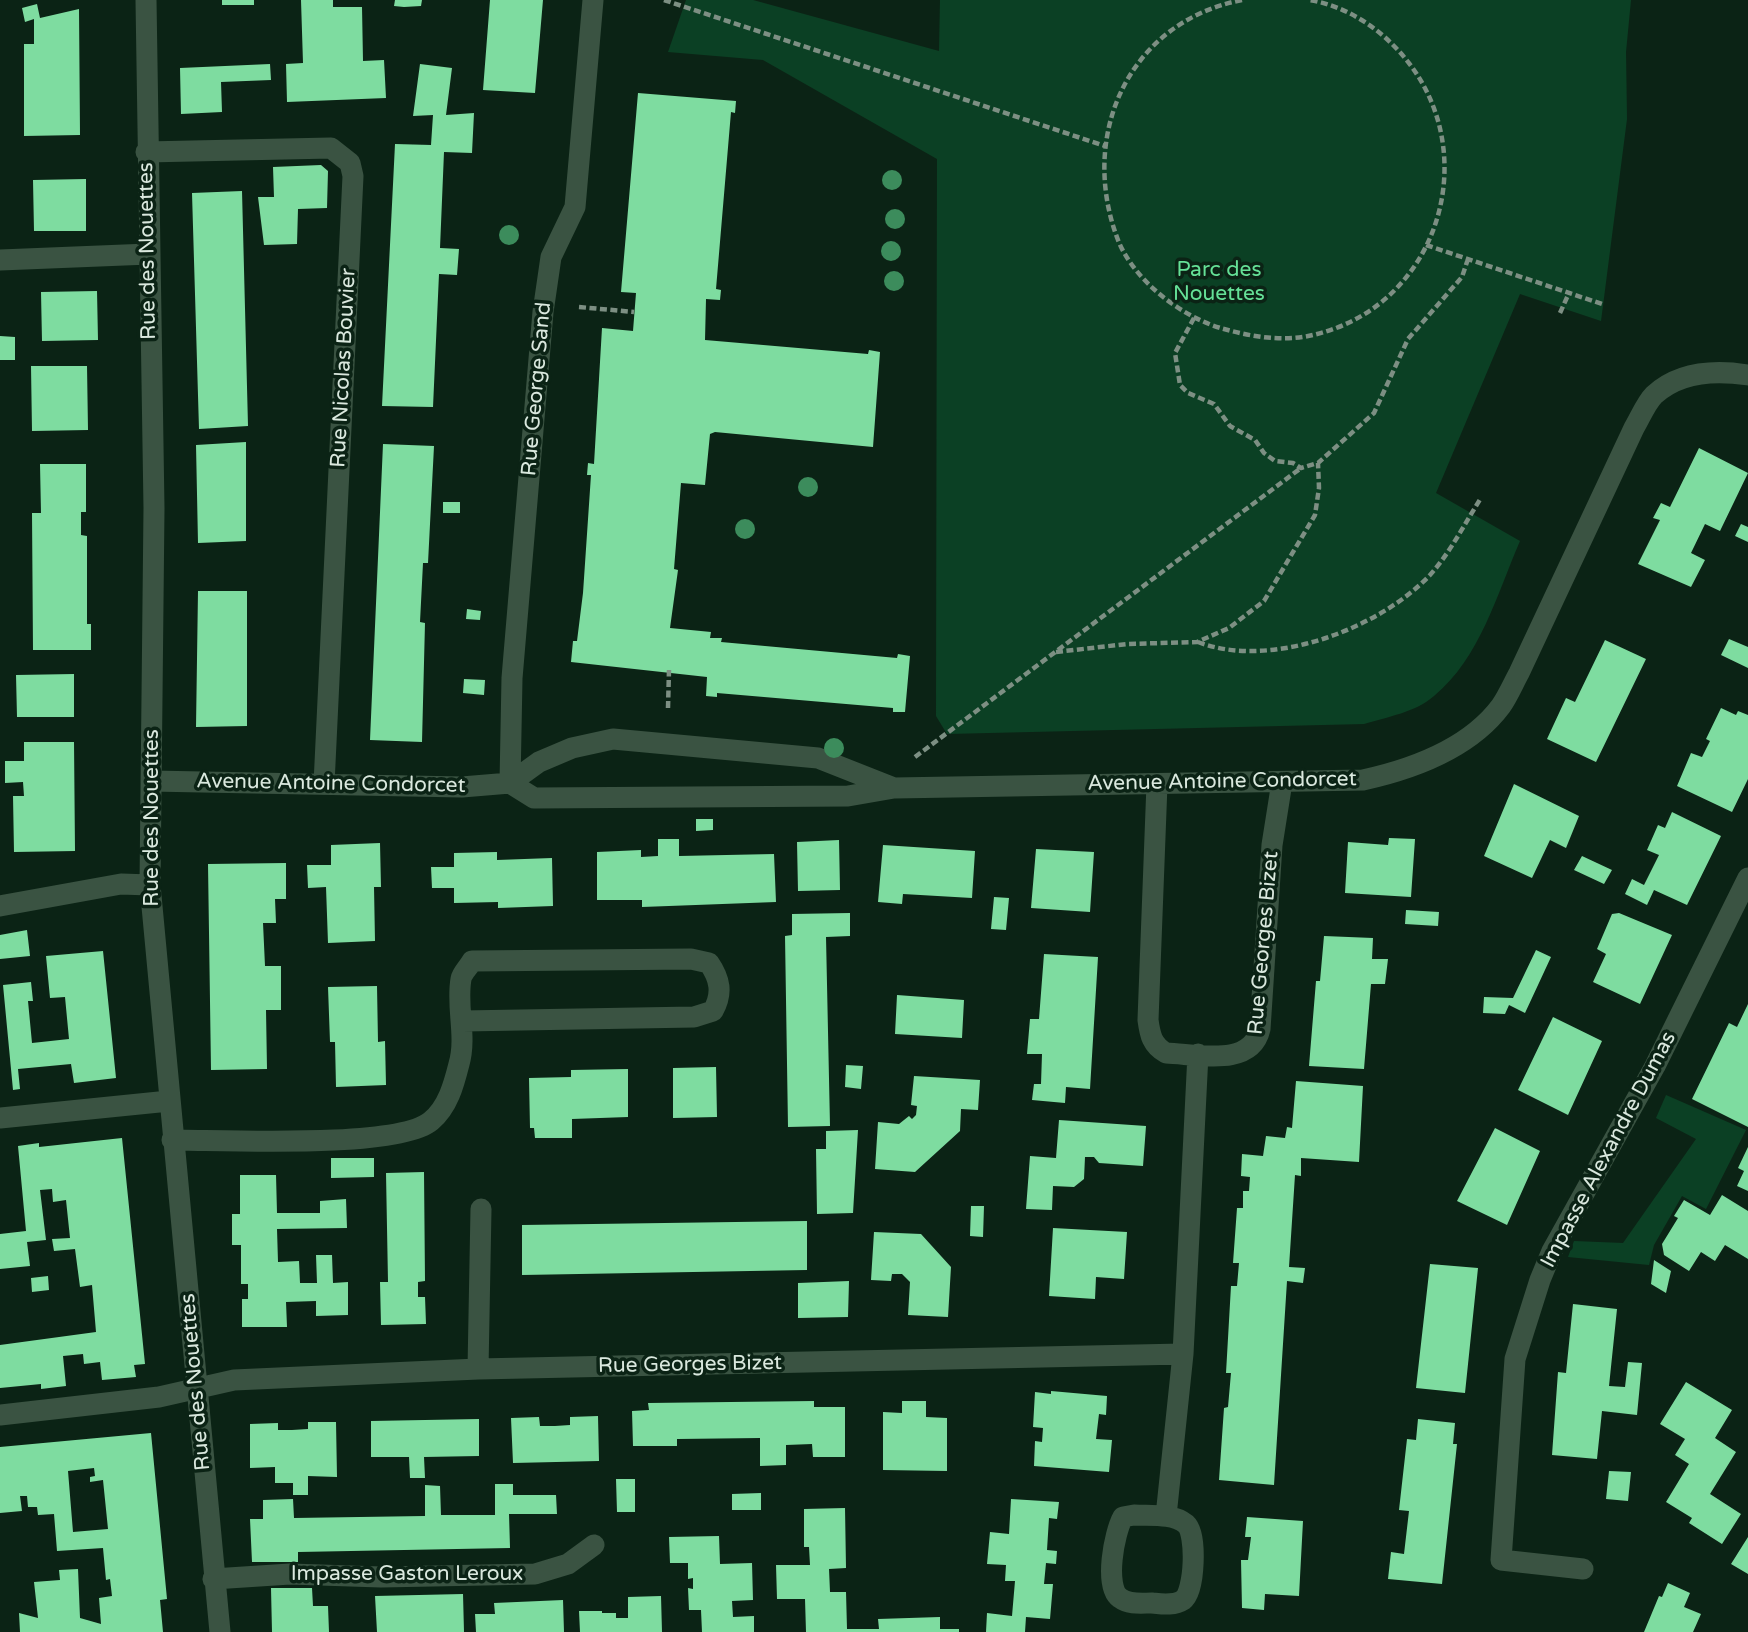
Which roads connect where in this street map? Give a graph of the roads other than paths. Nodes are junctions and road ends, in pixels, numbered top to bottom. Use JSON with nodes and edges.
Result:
{"nodes":[{"id":1,"x":146,"y":0,"type":"edge"},
{"id":2,"x":593,"y":0,"type":"edge"},
{"id":3,"x":146,"y":152,"type":"junction"},
{"id":4,"x":149,"y":254,"type":"junction"},
{"id":5,"x":0,"y":260,"type":"edge"},
{"id":6,"x":1748,"y":375,"type":"edge"},
{"id":7,"x":152,"y":781,"type":"junction"},
{"id":8,"x":1282,"y":782,"type":"junction"},
{"id":9,"x":510,"y":783,"type":"junction"},
{"id":10,"x":324,"y":784,"type":"junction"},
{"id":11,"x":1157,"y":784,"type":"junction"},
{"id":12,"x":894,"y":788,"type":"junction"},
{"id":13,"x":1748,"y":878,"type":"edge"},
{"id":14,"x":150,"y":885,"type":"junction"},
{"id":15,"x":0,"y":906,"type":"edge"},
{"id":16,"x":463,"y":1021,"type":"junction"},
{"id":17,"x":1198,"y":1054,"type":"junction"},
{"id":18,"x":169,"y":1101,"type":"junction"},
{"id":19,"x":0,"y":1118,"type":"edge"},
{"id":20,"x":172,"y":1140,"type":"junction"},
{"id":21,"x":481,"y":1209,"type":"dead end"},
{"id":22,"x":1182,"y":1354,"type":"junction"},
{"id":23,"x":478,"y":1369,"type":"junction"},
{"id":24,"x":198,"y":1387,"type":"junction"},
{"id":25,"x":0,"y":1415,"type":"edge"},
{"id":26,"x":1166,"y":1516,"type":"junction"},
{"id":27,"x":594,"y":1545,"type":"dead end"},
{"id":28,"x":1583,"y":1569,"type":"dead end"},
{"id":29,"x":213,"y":1578,"type":"junction"},
{"id":30,"x":219,"y":1632,"type":"edge"}],
"edges":[{"from":1,"to":3,"type":"street","name":"Rue des Nouettes"},
{"from":2,"to":9,"type":"street","name":"Rue George Sand"},
{"from":3,"to":4,"type":"street","name":"Rue des Nouettes"},
{"from":3,"to":10,"type":"street","name":"Rue Nicolas Bouvier"},
{"from":4,"to":5,"type":"street"},
{"from":4,"to":7,"type":"street","name":"Rue des Nouettes"},
{"from":6,"to":8,"type":"street","name":"Avenue Antoine Condorcet"},
{"from":7,"to":10,"type":"street","name":"Avenue Antoine Condorcet"},
{"from":7,"to":14,"type":"street","name":"Rue des Nouettes"},
{"from":8,"to":11,"type":"street","name":"Avenue Antoine Condorcet"},
{"from":8,"to":17,"type":"street","name":"Rue Georges Bizet"},
{"from":9,"to":10,"type":"street","name":"Avenue Antoine Condorcet"},
{"from":9,"to":12,"type":"street","name":"Avenue Antoine Condorcet"},
{"from":9,"to":12,"type":"street","name":"Avenue Antoine Condorcet"},
{"from":11,"to":12,"type":"street","name":"Avenue Antoine Condorcet"},
{"from":11,"to":17,"type":"street","name":"Rue Georges Bizet"},
{"from":13,"to":28,"type":"street","name":"Impasse Alexandre Dumas"},
{"from":14,"to":15,"type":"street"},
{"from":14,"to":18,"type":"street","name":"Rue des Nouettes"},
{"from":16,"to":16,"type":"street"},
{"from":16,"to":20,"type":"street"},
{"from":17,"to":22,"type":"street"},
{"from":18,"to":19,"type":"street"},
{"from":18,"to":20,"type":"street","name":"Rue des Nouettes"},
{"from":20,"to":24,"type":"street","name":"Rue des Nouettes"},
{"from":21,"to":23,"type":"street"},
{"from":22,"to":23,"type":"street","name":"Rue Georges Bizet"},
{"from":22,"to":26,"type":"street"},
{"from":23,"to":24,"type":"street","name":"Rue Georges Bizet"},
{"from":24,"to":25,"type":"street","name":"Rue Georges Bizet"},
{"from":24,"to":29,"type":"street","name":"Rue des Nouettes"},
{"from":26,"to":26,"type":"street"},
{"from":27,"to":29,"type":"street","name":"Impasse Gaston Leroux"},
{"from":29,"to":30,"type":"street","name":"Rue des Nouettes"}]}
